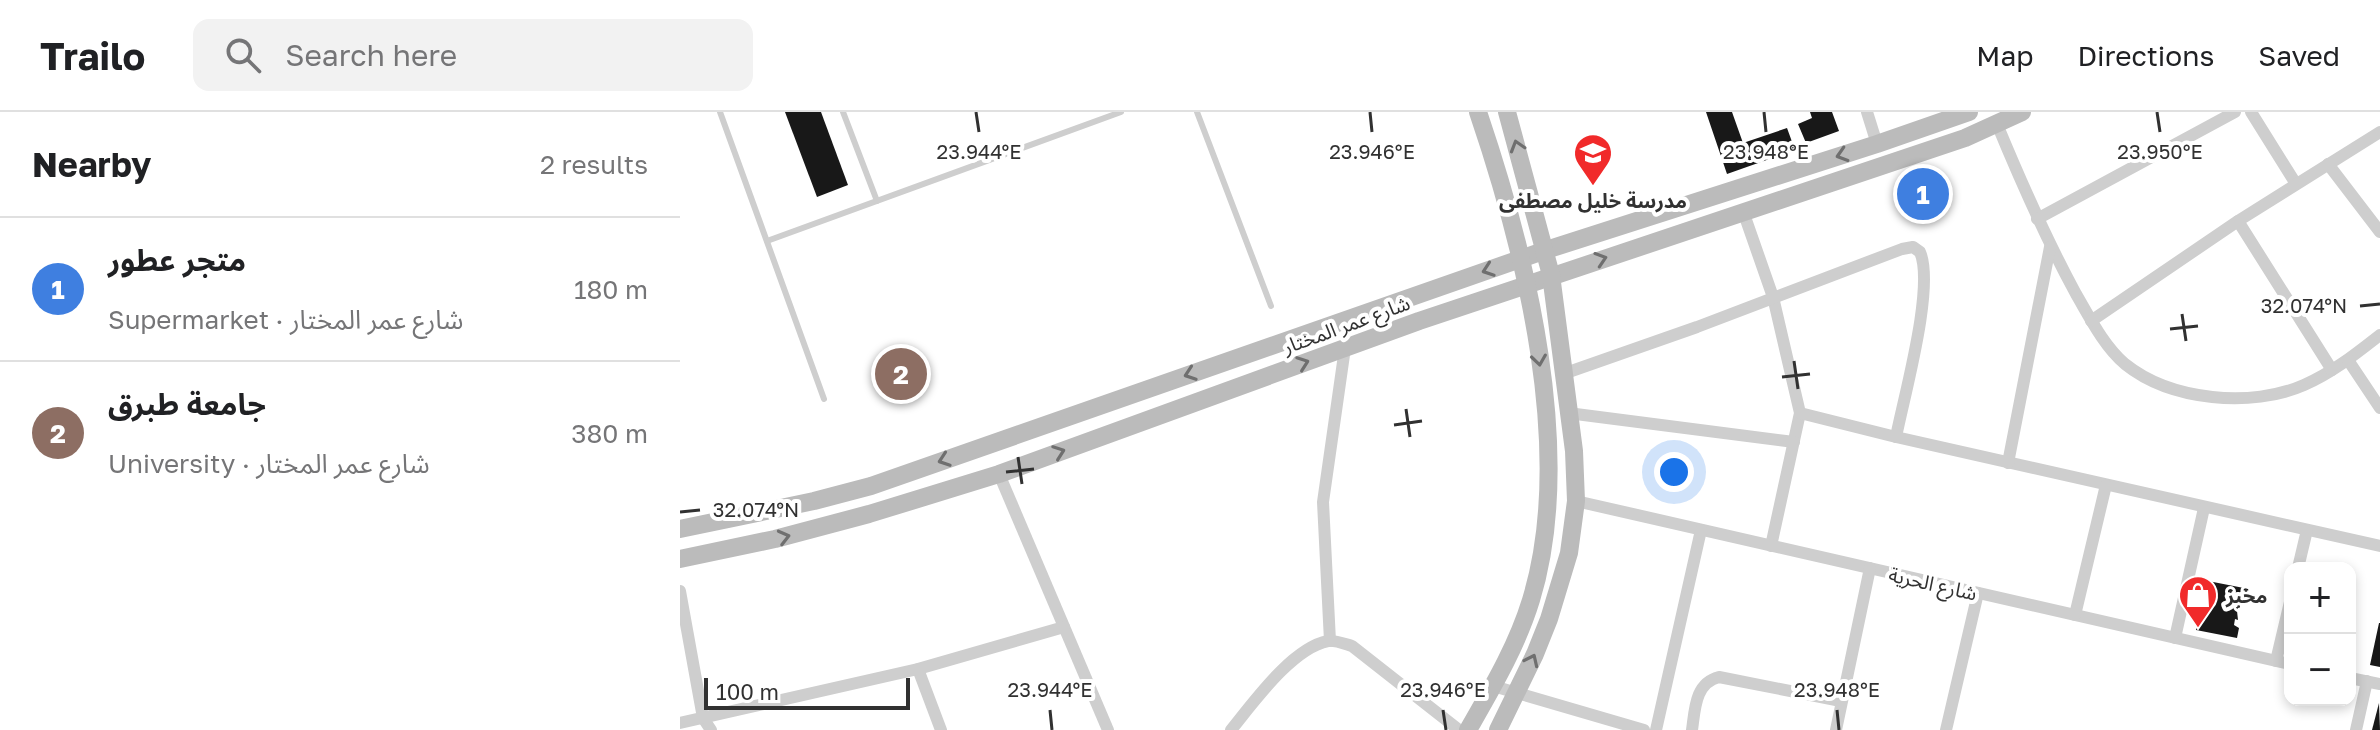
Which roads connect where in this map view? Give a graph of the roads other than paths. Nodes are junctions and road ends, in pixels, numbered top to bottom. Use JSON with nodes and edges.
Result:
{"nodes":[{"id":1,"x":720,"y":112,"type":"edge"},
{"id":2,"x":843,"y":112,"type":"edge"},
{"id":3,"x":1121,"y":112,"type":"edge"},
{"id":4,"x":1197,"y":112,"type":"edge"},
{"id":5,"x":1478,"y":112,"type":"edge"},
{"id":6,"x":1507,"y":112,"type":"edge"},
{"id":7,"x":1867,"y":112,"type":"edge"},
{"id":8,"x":1969,"y":112,"type":"edge"},
{"id":9,"x":2022,"y":112,"type":"edge"},
{"id":10,"x":2235,"y":112,"type":"edge"},
{"id":11,"x":2251,"y":112,"type":"edge"},
{"id":12,"x":1997,"y":124,"type":"junction"},
{"id":13,"x":2380,"y":132,"type":"edge"},
{"id":14,"x":1877,"y":144,"type":"junction"},
{"id":15,"x":2328,"y":164,"type":"junction"},
{"id":16,"x":2296,"y":184,"type":"junction"},
{"id":17,"x":877,"y":201,"type":"junction"},
{"id":18,"x":1744,"y":214,"type":"junction"},
{"id":19,"x":2037,"y":219,"type":"junction"},
{"id":20,"x":2238,"y":221,"type":"junction"},
{"id":21,"x":2380,"y":232,"type":"edge"},
{"id":22,"x":767,"y":241,"type":"junction"},
{"id":23,"x":2050,"y":247,"type":"junction"},
{"id":24,"x":1546,"y":250,"type":"junction"},
{"id":25,"x":1520,"y":259,"type":"junction"},
{"id":26,"x":1551,"y":275,"type":"junction"},
{"id":27,"x":1527,"y":283,"type":"junction"},
{"id":28,"x":1773,"y":297,"type":"junction"},
{"id":29,"x":1271,"y":306,"type":"dead end"},
{"id":30,"x":2091,"y":321,"type":"junction"},
{"id":31,"x":2380,"y":335,"type":"edge"},
{"id":32,"x":1345,"y":348,"type":"junction"},
{"id":33,"x":2348,"y":360,"type":"junction"},
{"id":34,"x":2332,"y":370,"type":"junction"},
{"id":35,"x":1563,"y":374,"type":"junction"},
{"id":36,"x":824,"y":399,"type":"dead end"},
{"id":37,"x":2380,"y":408,"type":"edge"},
{"id":38,"x":1568,"y":413,"type":"junction"},
{"id":39,"x":1800,"y":413,"type":"junction"},
{"id":40,"x":1896,"y":437,"type":"junction"},
{"id":41,"x":1794,"y":442,"type":"junction"},
{"id":42,"x":2008,"y":463,"type":"junction"},
{"id":43,"x":999,"y":474,"type":"junction"},
{"id":44,"x":2106,"y":485,"type":"junction"},
{"id":45,"x":1576,"y":501,"type":"junction"},
{"id":46,"x":2204,"y":508,"type":"junction"},
{"id":47,"x":724,"y":520,"type":"junction"},
{"id":48,"x":680,"y":529,"type":"edge"},
{"id":49,"x":1701,"y":530,"type":"junction"},
{"id":50,"x":2307,"y":530,"type":"junction"},
{"id":51,"x":1771,"y":546,"type":"junction"},
{"id":52,"x":2380,"y":546,"type":"edge"},
{"id":53,"x":731,"y":549,"type":"junction"},
{"id":54,"x":680,"y":559,"type":"edge"},
{"id":55,"x":2299,"y":562,"type":"edge"},
{"id":56,"x":1870,"y":568,"type":"junction"},
{"id":57,"x":680,"y":591,"type":"edge"},
{"id":58,"x":1978,"y":593,"type":"junction"},
{"id":59,"x":2075,"y":615,"type":"junction"},
{"id":60,"x":1064,"y":627,"type":"junction"},
{"id":61,"x":2284,"y":627,"type":"edge"},
{"id":62,"x":2175,"y":638,"type":"junction"},
{"id":63,"x":1330,"y":641,"type":"junction"},
{"id":64,"x":2276,"y":661,"type":"junction"},
{"id":65,"x":2284,"y":663,"type":"edge"},
{"id":66,"x":918,"y":669,"type":"junction"},
{"id":67,"x":2373,"y":683,"type":"edge"},
{"id":68,"x":1493,"y":686,"type":"junction"},
{"id":69,"x":1516,"y":693,"type":"junction"},
{"id":70,"x":1841,"y":701,"type":"junction"},
{"id":71,"x":703,"y":718,"type":"junction"},
{"id":72,"x":680,"y":723,"type":"edge"},
{"id":73,"x":1458,"y":729,"type":"edge"},
{"id":74,"x":711,"y":730,"type":"edge"},
{"id":75,"x":941,"y":730,"type":"edge"},
{"id":76,"x":1108,"y":730,"type":"edge"},
{"id":77,"x":1231,"y":730,"type":"edge"},
{"id":78,"x":1498,"y":730,"type":"edge"},
{"id":79,"x":1644,"y":730,"type":"edge"},
{"id":80,"x":1656,"y":730,"type":"edge"},
{"id":81,"x":1692,"y":730,"type":"edge"},
{"id":82,"x":1836,"y":730,"type":"edge"},
{"id":83,"x":1946,"y":730,"type":"edge"},
{"id":84,"x":2356,"y":730,"type":"edge"}],
"edges":[{"from":1,"to":22,"type":"lane"},
{"from":2,"to":17,"type":"lane"},
{"from":3,"to":17,"type":"lane"},
{"from":4,"to":29,"type":"lane"},
{"from":5,"to":25,"type":"street"},
{"from":24,"to":6,"type":"street","one_way":true},
{"from":7,"to":14,"type":"street"},
{"from":8,"to":14,"type":"street","name":"شارع عمر المختار"},
{"from":9,"to":12,"type":"street","name":"شارع عمر المختار"},
{"from":10,"to":19,"type":"street"},
{"from":11,"to":16,"type":"street"},
{"from":12,"to":18,"type":"street","name":"شارع عمر المختار"},
{"from":12,"to":19,"type":"street"},
{"from":13,"to":15,"type":"street"},
{"from":14,"to":24,"type":"street","name":"شارع عمر المختار","one_way":true},
{"from":15,"to":16,"type":"street"},
{"from":15,"to":21,"type":"street"},
{"from":16,"to":20,"type":"street"},
{"from":17,"to":22,"type":"lane"},
{"from":26,"to":18,"type":"street","name":"شارع عمر المختار","one_way":true},
{"from":18,"to":28,"type":"street"},
{"from":19,"to":23,"type":"street"},
{"from":20,"to":30,"type":"street"},
{"from":20,"to":34,"type":"street"},
{"from":22,"to":36,"type":"lane"},
{"from":23,"to":30,"type":"street"},
{"from":23,"to":42,"type":"street"},
{"from":24,"to":25,"type":"street","name":"شارع عمر المختار"},
{"from":24,"to":26,"type":"street"},
{"from":25,"to":27,"type":"street"},
{"from":25,"to":47,"type":"street","name":"شارع عمر المختار","one_way":true},
{"from":26,"to":27,"type":"street","name":"شارع عمر المختار"},
{"from":26,"to":35,"type":"street"},
{"from":27,"to":32,"type":"street","name":"شارع عمر المختار"},
{"from":27,"to":68,"type":"street","one_way":true},
{"from":28,"to":35,"type":"street"},
{"from":28,"to":39,"type":"street"},
{"from":28,"to":40,"type":"street"},
{"from":30,"to":34,"type":"street"},
{"from":31,"to":33,"type":"street"},
{"from":43,"to":32,"type":"street","name":"شارع عمر المختار","one_way":true},
{"from":32,"to":63,"type":"street"},
{"from":33,"to":34,"type":"street"},
{"from":33,"to":37,"type":"street"},
{"from":35,"to":38,"type":"street"},
{"from":38,"to":41,"type":"street"},
{"from":38,"to":45,"type":"street"},
{"from":39,"to":40,"type":"street"},
{"from":39,"to":41,"type":"street"},
{"from":40,"to":42,"type":"street"},
{"from":41,"to":51,"type":"street"},
{"from":42,"to":44,"type":"street"},
{"from":53,"to":43,"type":"street","name":"شارع عمر المختار","one_way":true},
{"from":43,"to":60,"type":"street"},
{"from":44,"to":46,"type":"street"},
{"from":44,"to":59,"type":"street"},
{"from":45,"to":49,"type":"street","name":"شارع الحرية"},
{"from":69,"to":45,"type":"street","one_way":true},
{"from":46,"to":50,"type":"street"},
{"from":46,"to":62,"type":"street"},
{"from":47,"to":48,"type":"street","name":"شارع عمر المختار"},
{"from":47,"to":53,"type":"street"},
{"from":49,"to":51,"type":"street","name":"شارع الحرية"},
{"from":49,"to":80,"type":"street"},
{"from":50,"to":52,"type":"street"},
{"from":50,"to":55,"type":"street"},
{"from":51,"to":56,"type":"street","name":"شارع الحرية"},
{"from":53,"to":54,"type":"street","name":"شارع عمر المختار"},
{"from":56,"to":58,"type":"street","name":"شارع الحرية"},
{"from":56,"to":70,"type":"street"},
{"from":57,"to":71,"type":"street"},
{"from":58,"to":59,"type":"street","name":"شارع الحرية"},
{"from":58,"to":83,"type":"street"},
{"from":59,"to":62,"type":"street","name":"شارع الحرية"},
{"from":60,"to":66,"type":"street"},
{"from":60,"to":76,"type":"street"},
{"from":61,"to":64,"type":"street"},
{"from":62,"to":64,"type":"street","name":"شارع الحرية"},
{"from":63,"to":73,"type":"street"},
{"from":63,"to":77,"type":"street"},
{"from":64,"to":65,"type":"street","name":"شارع الحرية"},
{"from":66,"to":71,"type":"street"},
{"from":66,"to":75,"type":"street"},
{"from":67,"to":84,"type":"street"},
{"from":68,"to":69,"type":"street"},
{"from":68,"to":73,"type":"street"},
{"from":69,"to":78,"type":"street"},
{"from":69,"to":79,"type":"street"},
{"from":70,"to":81,"type":"street"},
{"from":70,"to":82,"type":"street"},
{"from":71,"to":72,"type":"street"},
{"from":71,"to":74,"type":"street"}]}
